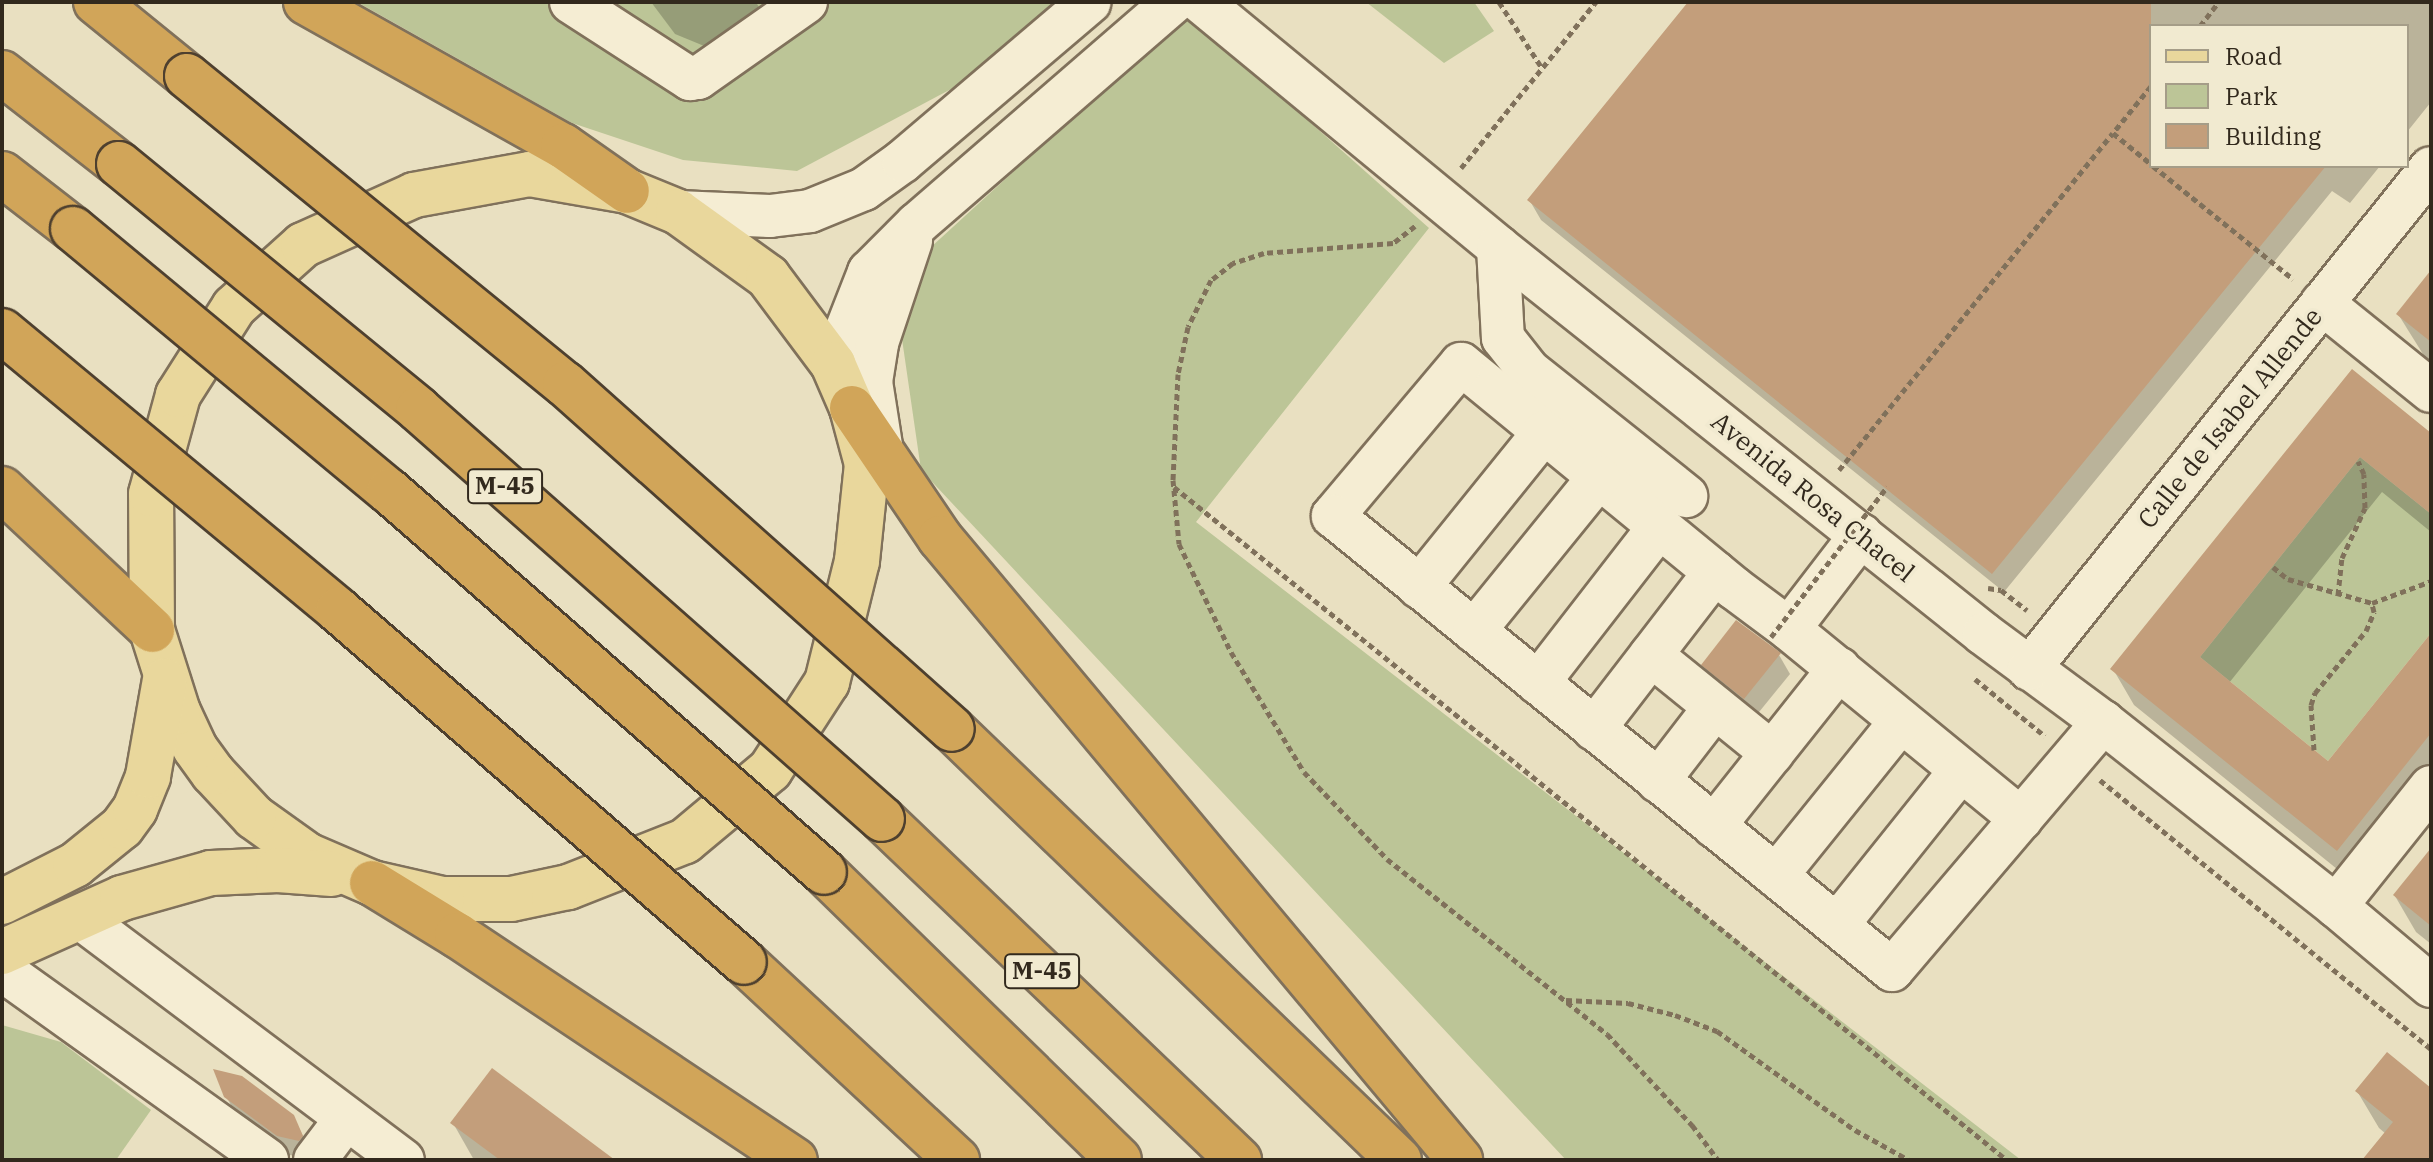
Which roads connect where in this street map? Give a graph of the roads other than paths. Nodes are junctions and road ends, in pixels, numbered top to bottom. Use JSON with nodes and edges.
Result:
{"nodes":[{"id":1,"x":96,"y":2,"type":"edge"},
{"id":2,"x":306,"y":2,"type":"edge"},
{"id":3,"x":571,"y":2,"type":"edge"},
{"id":4,"x":1090,"y":2,"type":"edge"},
{"id":5,"x":1173,"y":2,"type":"edge"},
{"id":6,"x":1201,"y":2,"type":"edge"},
{"id":7,"x":781,"y":6,"type":"edge"},
{"id":8,"x":2,"y":73,"type":"edge"},
{"id":9,"x":2431,"y":168,"type":"edge"},
{"id":10,"x":2,"y":174,"type":"edge"},
{"id":11,"x":627,"y":191,"type":"junction"},
{"id":12,"x":678,"y":212,"type":"junction"},
{"id":13,"x":917,"y":224,"type":"junction"},
{"id":14,"x":1498,"y":247,"type":"junction"},
{"id":15,"x":2322,"y":303,"type":"junction"},
{"id":16,"x":2,"y":330,"type":"edge"},
{"id":17,"x":833,"y":364,"type":"junction"},
{"id":18,"x":2431,"y":391,"type":"edge"},
{"id":19,"x":852,"y":408,"type":"junction"},
{"id":20,"x":1544,"y":432,"type":"junction"},
{"id":21,"x":882,"y":452,"type":"junction"},
{"id":22,"x":1599,"y":477,"type":"junction"},
{"id":23,"x":2,"y":489,"type":"edge"},
{"id":24,"x":1672,"y":512,"type":"junction"},
{"id":25,"x":1861,"y":535,"type":"junction"},
{"id":26,"x":1715,"y":572,"type":"junction"},
{"id":27,"x":1419,"y":587,"type":"junction"},
{"id":28,"x":152,"y":630,"type":"junction"},
{"id":29,"x":1474,"y":631,"type":"junction"},
{"id":30,"x":1780,"y":633,"type":"junction"},
{"id":31,"x":1651,"y":655,"type":"junction"},
{"id":32,"x":1839,"y":669,"type":"junction"},
{"id":33,"x":2029,"y":669,"type":"junction"},
{"id":34,"x":165,"y":680,"type":"junction"},
{"id":35,"x":1538,"y":683,"type":"junction"},
{"id":36,"x":1715,"y":707,"type":"junction"},
{"id":37,"x":1901,"y":721,"type":"junction"},
{"id":38,"x":2103,"y":722,"type":"junction"},
{"id":39,"x":1594,"y":729,"type":"junction"},
{"id":40,"x":1772,"y":753,"type":"junction"},
{"id":41,"x":1961,"y":770,"type":"junction"},
{"id":42,"x":1658,"y":781,"type":"junction"},
{"id":43,"x":2431,"y":787,"type":"edge"},
{"id":44,"x":2021,"y":819,"type":"junction"},
{"id":45,"x":1714,"y":826,"type":"junction"},
{"id":46,"x":1776,"y":876,"type":"junction"},
{"id":47,"x":361,"y":879,"type":"junction"},
{"id":48,"x":2,"y":902,"type":"edge"},
{"id":49,"x":2336,"y":906,"type":"junction"},
{"id":50,"x":79,"y":917,"type":"junction"},
{"id":51,"x":1837,"y":925,"type":"junction"},
{"id":52,"x":2,"y":952,"type":"edge"},
{"id":53,"x":2,"y":970,"type":"edge"},
{"id":54,"x":2431,"y":986,"type":"edge"},
{"id":55,"x":346,"y":1119,"type":"junction"},
{"id":56,"x":267,"y":1160,"type":"edge"},
{"id":57,"x":315,"y":1160,"type":"edge"},
{"id":58,"x":403,"y":1160,"type":"edge"},
{"id":59,"x":795,"y":1160,"type":"edge"},
{"id":60,"x":957,"y":1160,"type":"edge"},
{"id":61,"x":1119,"y":1160,"type":"edge"},
{"id":62,"x":1239,"y":1160,"type":"edge"},
{"id":63,"x":1399,"y":1160,"type":"edge"},
{"id":64,"x":1460,"y":1160,"type":"edge"}],
"edges":[{"from":1,"to":63,"type":"highway","bridge":true},
{"from":2,"to":11,"type":"highway"},
{"from":3,"to":7,"type":"street"},
{"from":4,"to":12,"type":"street"},
{"from":5,"to":13,"type":"street"},
{"from":6,"to":14,"type":"street","name":"Avenida Rosa Chacel"},
{"from":8,"to":62,"type":"highway","number":"M-45","bridge":true},
{"from":9,"to":15,"type":"street","name":"Calle de Isabel Allende"},
{"from":10,"to":61,"type":"highway","bridge":true},
{"from":11,"to":12,"type":"main road"},
{"from":11,"to":28,"type":"main road"},
{"from":12,"to":17,"type":"main road"},
{"from":13,"to":17,"type":"street"},
{"from":13,"to":21,"type":"street"},
{"from":14,"to":24,"type":"street"},
{"from":14,"to":25,"type":"street","name":"Avenida Rosa Chacel"},
{"from":15,"to":18,"type":"street"},
{"from":15,"to":33,"type":"street","name":"Calle de Isabel Allende"},
{"from":16,"to":60,"type":"highway","bridge":true},
{"from":17,"to":19,"type":"main road"},
{"from":19,"to":21,"type":"highway"},
{"from":19,"to":47,"type":"main road"},
{"from":20,"to":22,"type":"street"},
{"from":20,"to":27,"type":"street"},
{"from":20,"to":27,"type":"street"},
{"from":21,"to":64,"type":"highway"},
{"from":22,"to":24,"type":"street"},
{"from":22,"to":29,"type":"street"},
{"from":23,"to":28,"type":"highway"},
{"from":24,"to":26,"type":"street"},
{"from":24,"to":35,"type":"street"},
{"from":25,"to":30,"type":"street"},
{"from":25,"to":33,"type":"street","name":"Avenida Rosa Chacel"},
{"from":26,"to":30,"type":"street"},
{"from":26,"to":31,"type":"street"},
{"from":27,"to":29,"type":"street"},
{"from":28,"to":34,"type":"main road"},
{"from":29,"to":35,"type":"street"},
{"from":30,"to":32,"type":"street"},
{"from":31,"to":36,"type":"street"},
{"from":31,"to":39,"type":"street"},
{"from":32,"to":37,"type":"street"},
{"from":32,"to":40,"type":"street"},
{"from":33,"to":38,"type":"street","name":"Avenida Rosa Chacel"},
{"from":34,"to":47,"type":"main road"},
{"from":34,"to":48,"type":"main road"},
{"from":35,"to":39,"type":"street"},
{"from":36,"to":40,"type":"street"},
{"from":36,"to":42,"type":"street"},
{"from":37,"to":41,"type":"street"},
{"from":37,"to":46,"type":"street"},
{"from":38,"to":44,"type":"street"},
{"from":38,"to":49,"type":"street","name":"Avenida Rosa Chacel"},
{"from":39,"to":42,"type":"street"},
{"from":40,"to":45,"type":"street"},
{"from":41,"to":44,"type":"street"},
{"from":41,"to":51,"type":"street"},
{"from":42,"to":45,"type":"street"},
{"from":43,"to":49,"type":"street"},
{"from":44,"to":51,"type":"street"},
{"from":45,"to":46,"type":"street"},
{"from":46,"to":51,"type":"street"},
{"from":47,"to":50,"type":"main road"},
{"from":47,"to":59,"type":"highway"},
{"from":49,"to":54,"type":"street","name":"Avenida Rosa Chacel"},
{"from":50,"to":52,"type":"main road"},
{"from":50,"to":55,"type":"street"},
{"from":53,"to":56,"type":"street"},
{"from":55,"to":57,"type":"street"},
{"from":55,"to":58,"type":"street"}]}
